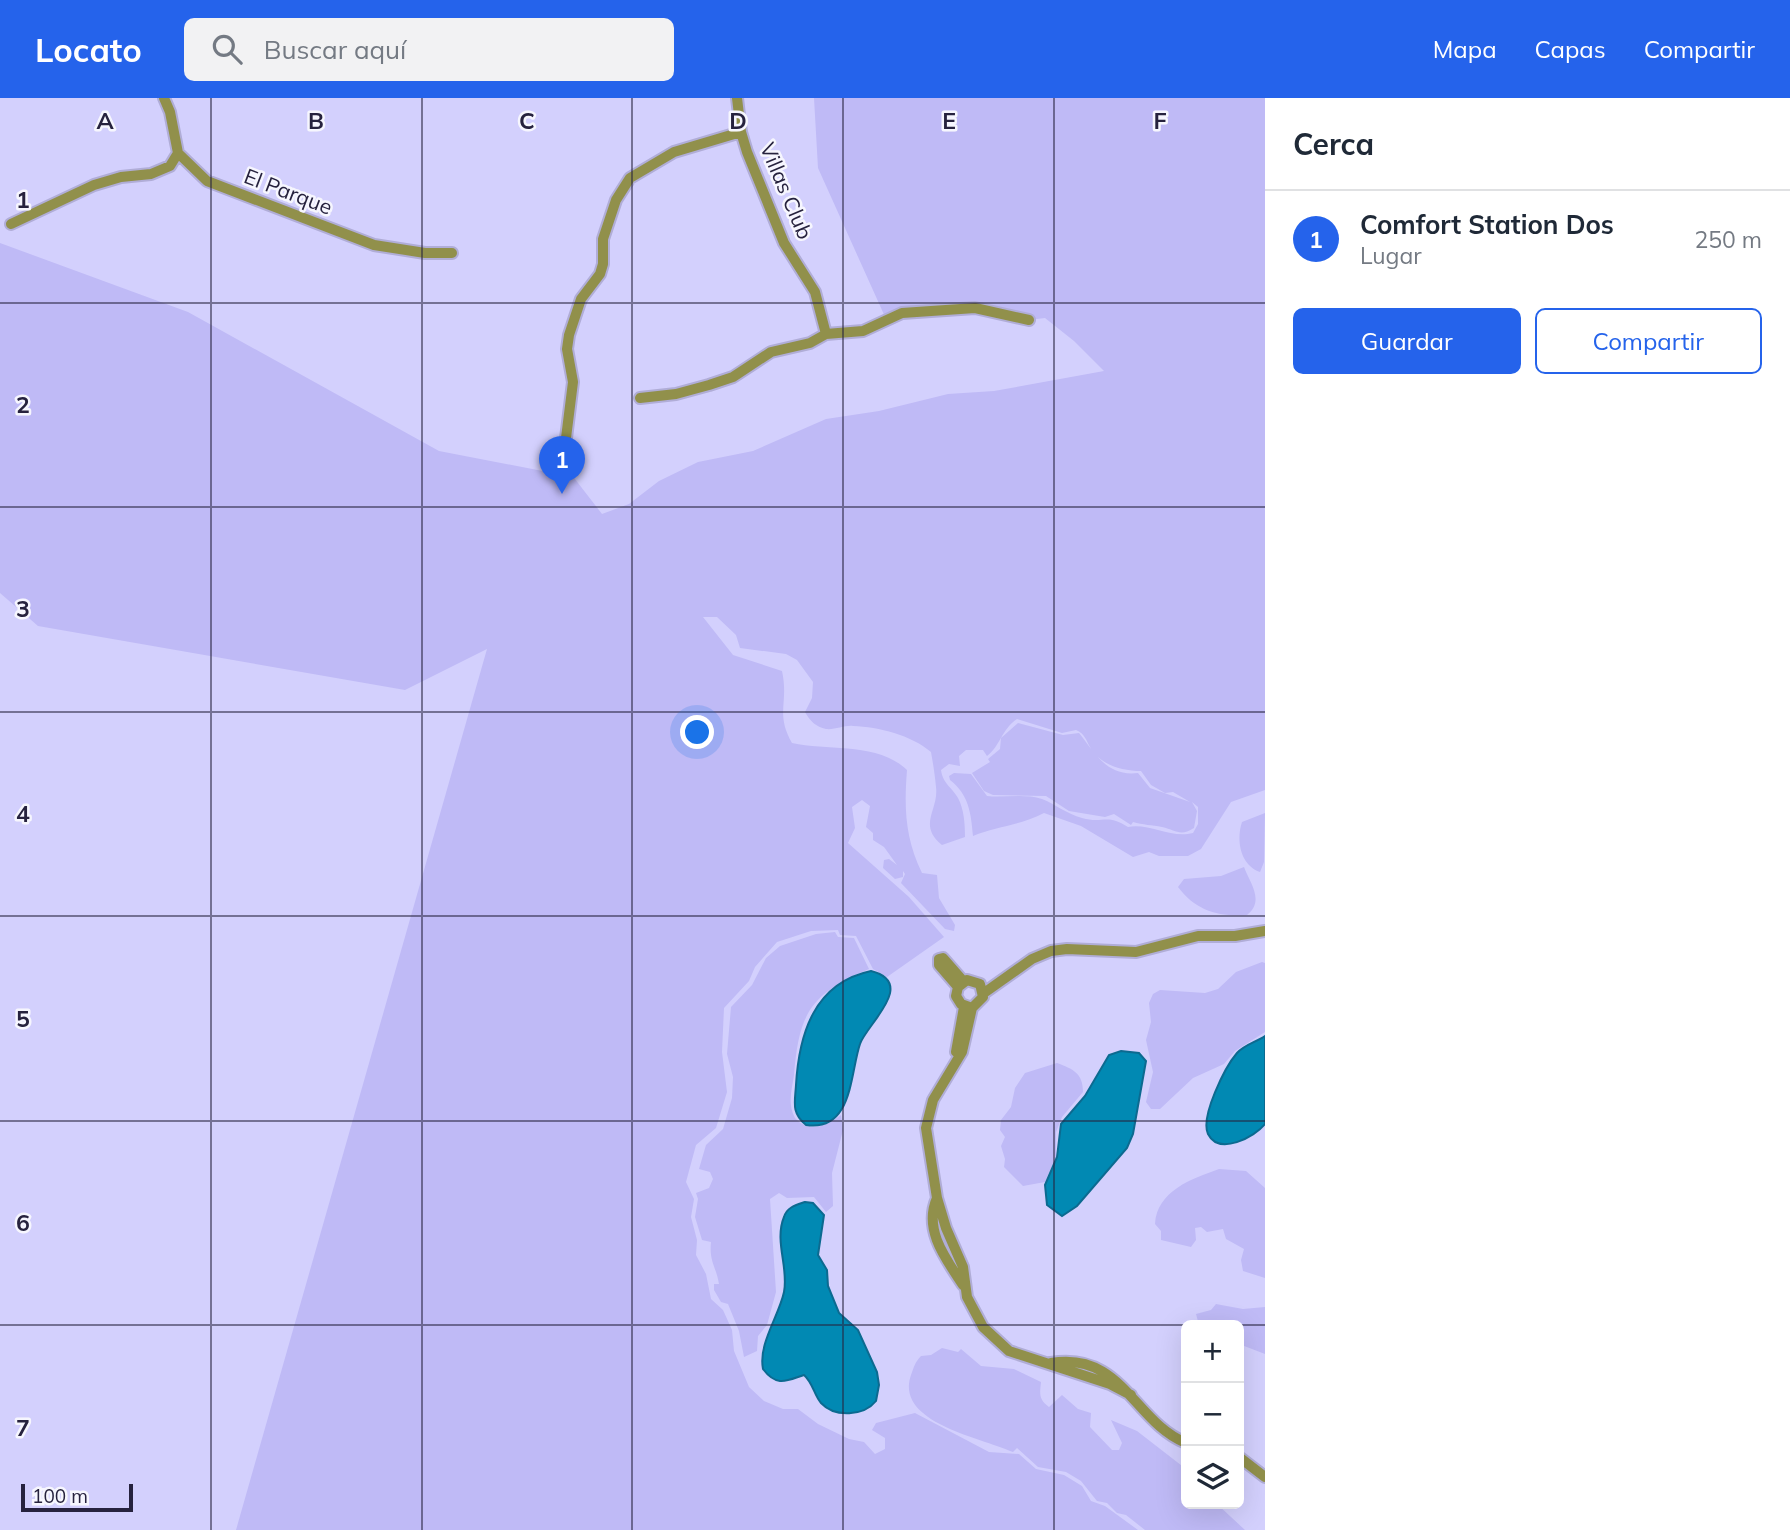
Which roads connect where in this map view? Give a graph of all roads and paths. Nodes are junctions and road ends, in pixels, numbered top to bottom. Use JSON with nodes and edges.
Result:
{"nodes":[{"id":1,"x":164,"y":98,"type":"edge"},
{"id":2,"x":737,"y":98,"type":"edge"},
{"id":3,"x":741,"y":132,"type":"junction"},
{"id":4,"x":178,"y":153,"type":"junction"},
{"id":5,"x":11,"y":224,"type":"dead end"},
{"id":6,"x":452,"y":253,"type":"dead end"},
{"id":7,"x":1029,"y":320,"type":"dead end"},
{"id":8,"x":826,"y":334,"type":"junction"},
{"id":9,"x":640,"y":398,"type":"dead end"},
{"id":10,"x":564,"y":454,"type":"dead end"},
{"id":11,"x":1265,"y":931,"type":"edge"},
{"id":12,"x":1265,"y":938,"type":"edge"},
{"id":13,"x":1190,"y":939,"type":"junction"},
{"id":14,"x":983,"y":990,"type":"junction"},
{"id":15,"x":968,"y":1007,"type":"junction"},
{"id":16,"x":937,"y":1198,"type":"junction"},
{"id":17,"x":952,"y":1241,"type":"junction"},
{"id":18,"x":940,"y":1248,"type":"junction"},
{"id":19,"x":965,"y":1287,"type":"junction"},
{"id":20,"x":1181,"y":1440,"type":"edge"},
{"id":21,"x":1244,"y":1461,"type":"edge"},
{"id":22,"x":1265,"y":1478,"type":"edge"}],
"edges":[{"from":1,"to":4,"type":"street"},
{"from":2,"to":3,"type":"street","name":"Villas Club"},
{"from":3,"to":8,"type":"street","name":"Villas Club"},
{"from":3,"to":10,"type":"street"},
{"from":4,"to":5,"type":"street"},
{"from":4,"to":6,"type":"street","name":"El Parque"},
{"from":7,"to":8,"type":"street"},
{"from":8,"to":9,"type":"street"},
{"from":11,"to":13,"type":"street"},
{"from":12,"to":13,"type":"street"},
{"from":13,"to":14,"type":"street"},
{"from":14,"to":15,"type":"street"},
{"from":14,"to":15,"type":"street"},
{"from":15,"to":16,"type":"street"},
{"from":16,"to":17,"type":"street"},
{"from":16,"to":18,"type":"street"},
{"from":17,"to":18,"type":"street"},
{"from":17,"to":19,"type":"street"},
{"from":18,"to":19,"type":"street"},
{"from":19,"to":20,"type":"street"},
{"from":21,"to":22,"type":"street"}]}
